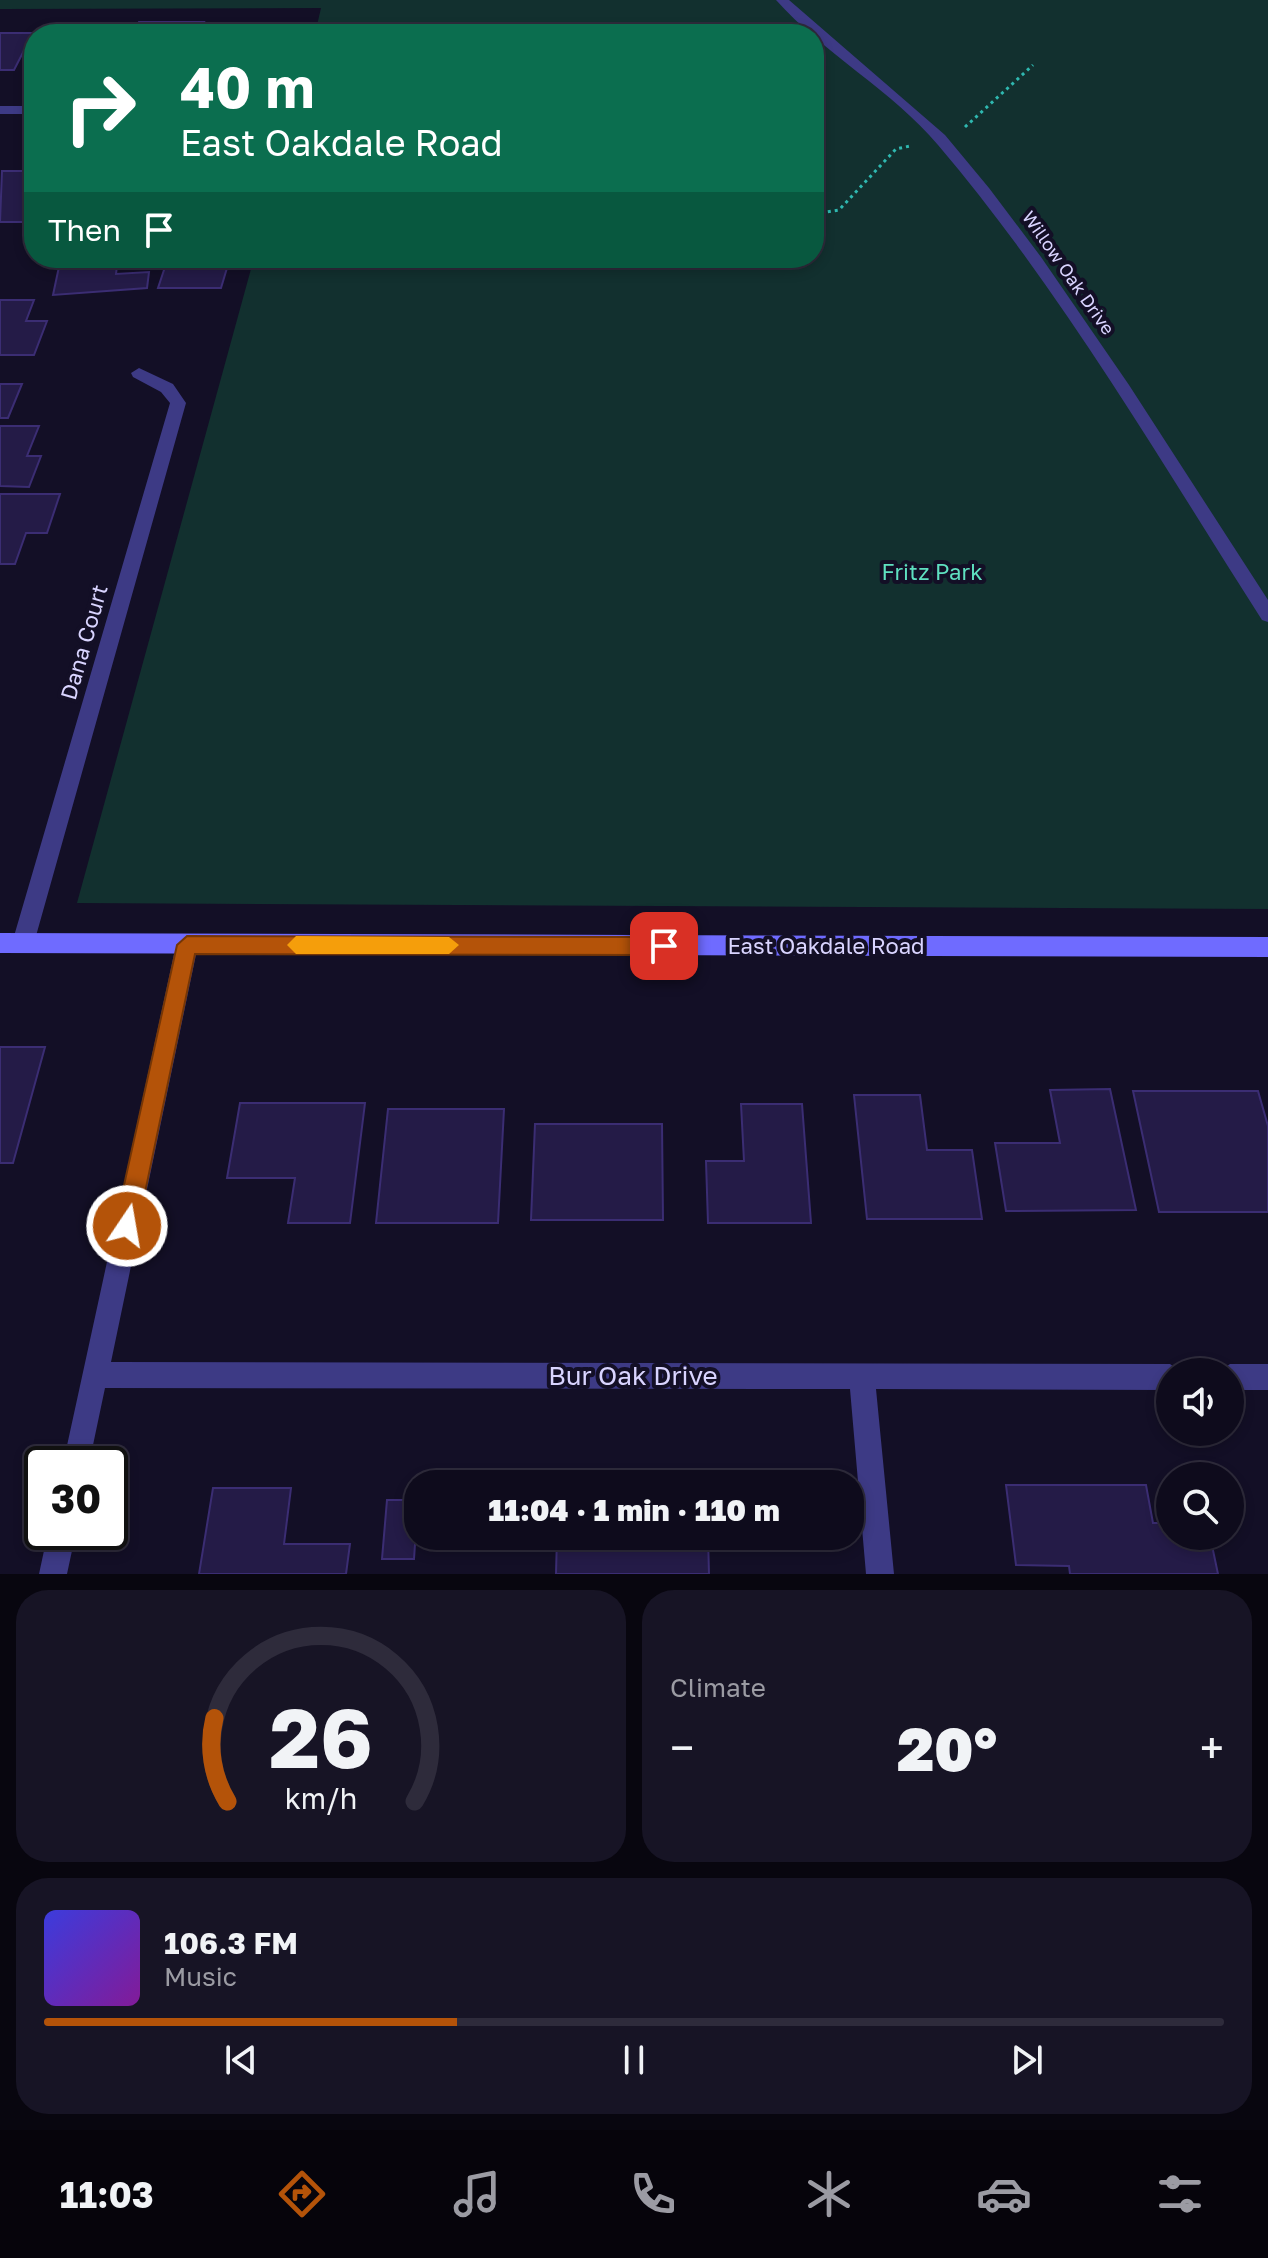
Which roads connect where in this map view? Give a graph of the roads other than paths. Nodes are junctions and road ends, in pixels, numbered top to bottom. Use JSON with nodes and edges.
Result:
{"nodes":[{"id":1,"x":782,"y":0,"type":"edge"},
{"id":2,"x":809,"y":24,"type":"edge"},
{"id":3,"x":824,"y":37,"type":"edge"},
{"id":4,"x":0,"y":110,"type":"edge"},
{"id":5,"x":24,"y":110,"type":"edge"},
{"id":6,"x":139,"y":373,"type":"dead end"},
{"id":7,"x":1268,"y":615,"type":"edge"},
{"id":8,"x":0,"y":943,"type":"edge"},
{"id":9,"x":23,"y":943,"type":"junction"},
{"id":10,"x":187,"y":945,"type":"junction"},
{"id":11,"x":1268,"y":947,"type":"edge"},
{"id":12,"x":95,"y":1375,"type":"junction"},
{"id":13,"x":862,"y":1377,"type":"junction"},
{"id":14,"x":1156,"y":1377,"type":"edge"},
{"id":15,"x":1244,"y":1377,"type":"edge"},
{"id":16,"x":1268,"y":1377,"type":"edge"},
{"id":17,"x":80,"y":1446,"type":"edge"},
{"id":18,"x":58,"y":1550,"type":"edge"},
{"id":19,"x":53,"y":1574,"type":"edge"},
{"id":20,"x":880,"y":1574,"type":"edge"}],
"edges":[{"from":1,"to":2,"type":"street","name":"Willow Oak Drive"},
{"from":3,"to":7,"type":"street","name":"Willow Oak Drive"},
{"from":4,"to":5,"type":"street"},
{"from":6,"to":9,"type":"street","name":"Dana Court"},
{"from":8,"to":9,"type":"street","name":"East Oakdale Road"},
{"from":9,"to":10,"type":"street","name":"East Oakdale Road"},
{"from":10,"to":11,"type":"street","name":"East Oakdale Road"},
{"from":10,"to":12,"type":"street"},
{"from":12,"to":13,"type":"street","name":"Bur Oak Drive"},
{"from":12,"to":17,"type":"street"},
{"from":13,"to":14,"type":"street","name":"Bur Oak Drive"},
{"from":13,"to":20,"type":"street"},
{"from":15,"to":16,"type":"street"},
{"from":18,"to":19,"type":"street"}]}
